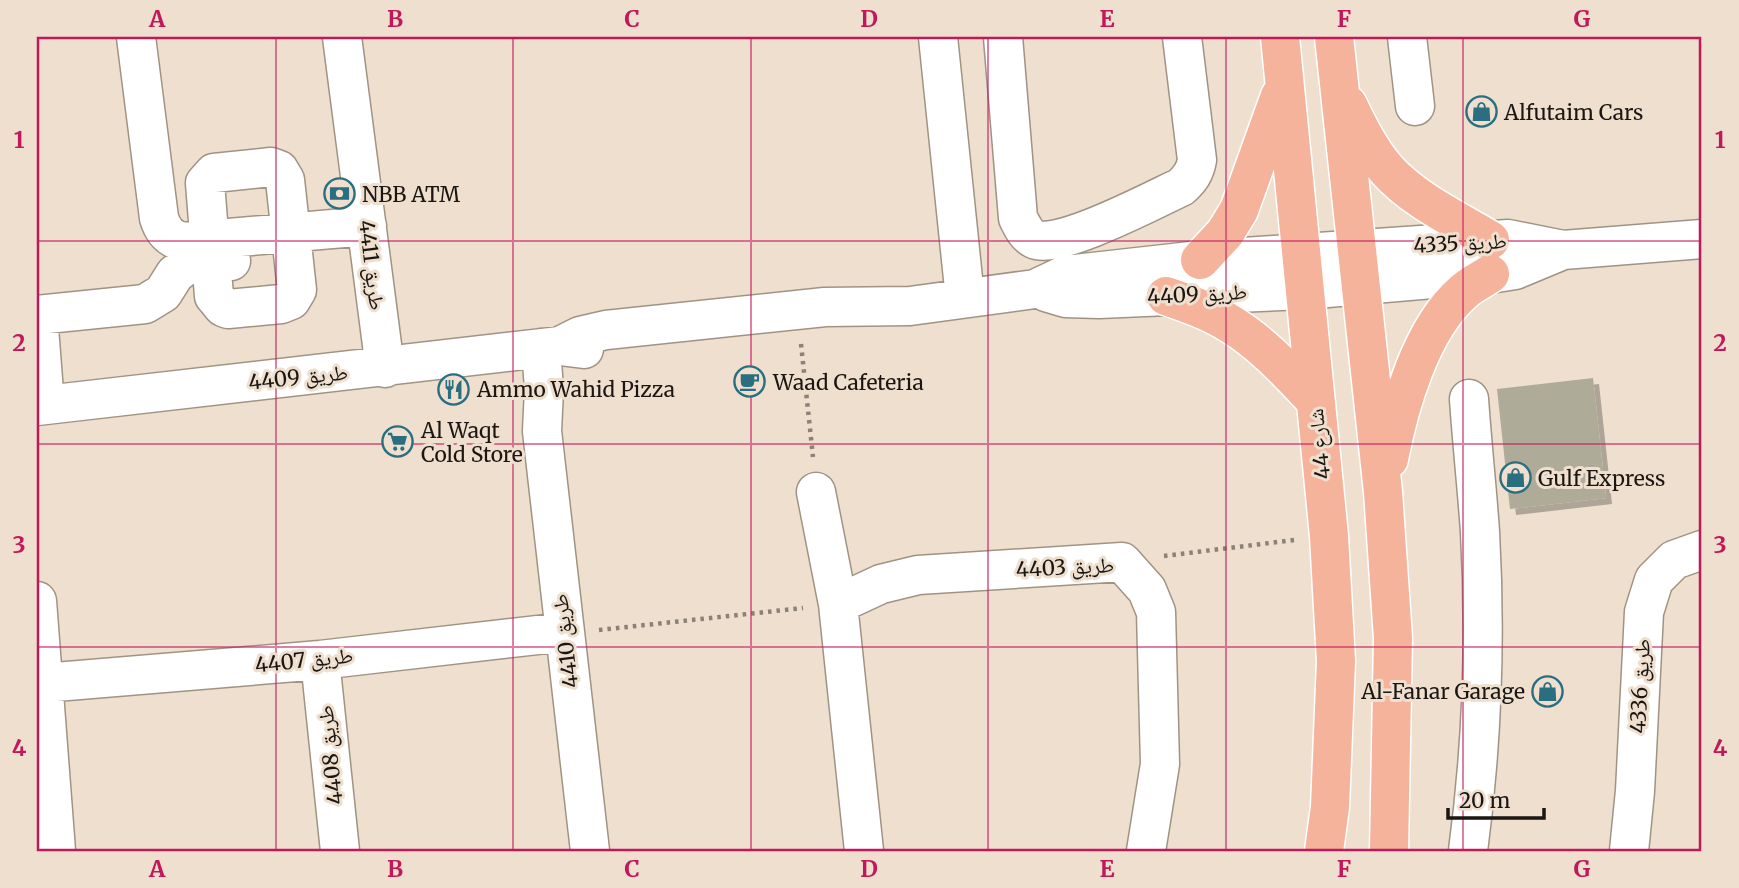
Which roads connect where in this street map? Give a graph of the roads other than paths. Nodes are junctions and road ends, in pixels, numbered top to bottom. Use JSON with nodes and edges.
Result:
{"nodes":[{"id":1,"x":136,"y":37,"type":"edge"},
{"id":2,"x":342,"y":37,"type":"edge"},
{"id":3,"x":938,"y":37,"type":"edge"},
{"id":4,"x":1003,"y":37,"type":"edge"},
{"id":5,"x":1182,"y":37,"type":"edge"},
{"id":6,"x":1280,"y":37,"type":"edge"},
{"id":7,"x":1334,"y":37,"type":"edge"},
{"id":8,"x":1407,"y":37,"type":"edge"},
{"id":9,"x":1284,"y":85,"type":"junction"},
{"id":10,"x":1339,"y":86,"type":"junction"},
{"id":11,"x":1415,"y":106,"type":"dead end"},
{"id":12,"x":368,"y":236,"type":"junction"},
{"id":13,"x":1702,"y":239,"type":"edge"},
{"id":14,"x":292,"y":243,"type":"junction"},
{"id":15,"x":210,"y":251,"type":"junction"},
{"id":16,"x":1490,"y":257,"type":"junction"},
{"id":17,"x":1199,"y":260,"type":"junction"},
{"id":18,"x":1358,"y":267,"type":"junction"},
{"id":19,"x":1302,"y":272,"type":"junction"},
{"id":20,"x":1035,"y":289,"type":"junction"},
{"id":21,"x":1166,"y":296,"type":"junction"},
{"id":22,"x":965,"y":298,"type":"junction"},
{"id":23,"x":910,"y":306,"type":"junction"},
{"id":24,"x":37,"y":315,"type":"edge"},
{"id":25,"x":541,"y":348,"type":"junction"},
{"id":26,"x":385,"y":368,"type":"junction"},
{"id":27,"x":1314,"y":399,"type":"junction"},
{"id":28,"x":1469,"y":399,"type":"dead end"},
{"id":29,"x":41,"y":405,"type":"edge"},
{"id":30,"x":816,"y":492,"type":"road end"},
{"id":31,"x":1383,"y":492,"type":"junction"},
{"id":32,"x":1702,"y":550,"type":"edge"},
{"id":33,"x":37,"y":601,"type":"edge"},
{"id":34,"x":838,"y":604,"type":"junction"},
{"id":35,"x":564,"y":632,"type":"junction"},
{"id":36,"x":320,"y":660,"type":"junction"},
{"id":37,"x":43,"y":683,"type":"junction"},
{"id":38,"x":56,"y":851,"type":"edge"},
{"id":39,"x":340,"y":851,"type":"edge"},
{"id":40,"x":590,"y":851,"type":"edge"},
{"id":41,"x":864,"y":851,"type":"edge"},
{"id":42,"x":1146,"y":851,"type":"edge"},
{"id":43,"x":1324,"y":851,"type":"edge"},
{"id":44,"x":1389,"y":851,"type":"edge"},
{"id":45,"x":1468,"y":851,"type":"edge"},
{"id":46,"x":1629,"y":851,"type":"edge"}],
"edges":[{"from":1,"to":15,"type":"street"},
{"from":2,"to":12,"type":"street","name":"طريق 4411"},
{"from":3,"to":22,"type":"street"},
{"from":4,"to":5,"type":"street"},
{"from":6,"to":9,"type":"main road","name":"شارع 44"},
{"from":7,"to":10,"type":"main road"},
{"from":8,"to":11,"type":"street"},
{"from":9,"to":17,"type":"main road"},
{"from":9,"to":19,"type":"main road","name":"شارع 44"},
{"from":10,"to":16,"type":"main road"},
{"from":10,"to":18,"type":"main road"},
{"from":12,"to":14,"type":"street"},
{"from":12,"to":26,"type":"street","name":"طريق 4411"},
{"from":13,"to":16,"type":"street","name":"طريق 4335"},
{"from":14,"to":15,"type":"street"},
{"from":14,"to":15,"type":"street"},
{"from":14,"to":15,"type":"street"},
{"from":15,"to":24,"type":"street"},
{"from":16,"to":18,"type":"street","name":"طريق 4335"},
{"from":16,"to":31,"type":"main road"},
{"from":17,"to":19,"type":"street","name":"طريق 4409"},
{"from":17,"to":20,"type":"street","name":"طريق 4409"},
{"from":18,"to":19,"type":"street","name":"طريق 4409"},
{"from":18,"to":31,"type":"main road"},
{"from":19,"to":21,"type":"street","name":"طريق 4409"},
{"from":19,"to":27,"type":"main road","name":"شارع 44"},
{"from":20,"to":21,"type":"street","name":"طريق 4409"},
{"from":20,"to":22,"type":"street","name":"طريق 4409"},
{"from":21,"to":27,"type":"main road"},
{"from":22,"to":23,"type":"street","name":"طريق 4409"},
{"from":23,"to":25,"type":"street","name":"طريق 4409"},
{"from":23,"to":25,"type":"street","name":"طريق 4409"},
{"from":24,"to":29,"type":"street"},
{"from":25,"to":26,"type":"street","name":"طريق 4409"},
{"from":25,"to":35,"type":"street","name":"طريق 4410"},
{"from":26,"to":29,"type":"street","name":"طريق 4409"},
{"from":27,"to":43,"type":"main road","name":"شارع 44"},
{"from":28,"to":45,"type":"street"},
{"from":30,"to":34,"type":"street"},
{"from":31,"to":44,"type":"main road"},
{"from":32,"to":46,"type":"street","name":"طريق 4336"},
{"from":33,"to":37,"type":"street"},
{"from":34,"to":41,"type":"street"},
{"from":34,"to":42,"type":"street","name":"طريق 4403"},
{"from":35,"to":36,"type":"street","name":"طريق 4407"},
{"from":35,"to":40,"type":"street","name":"طريق 4410"},
{"from":36,"to":37,"type":"street","name":"طريق 4407"},
{"from":36,"to":39,"type":"street","name":"طريق 4408"},
{"from":37,"to":38,"type":"street"}]}
